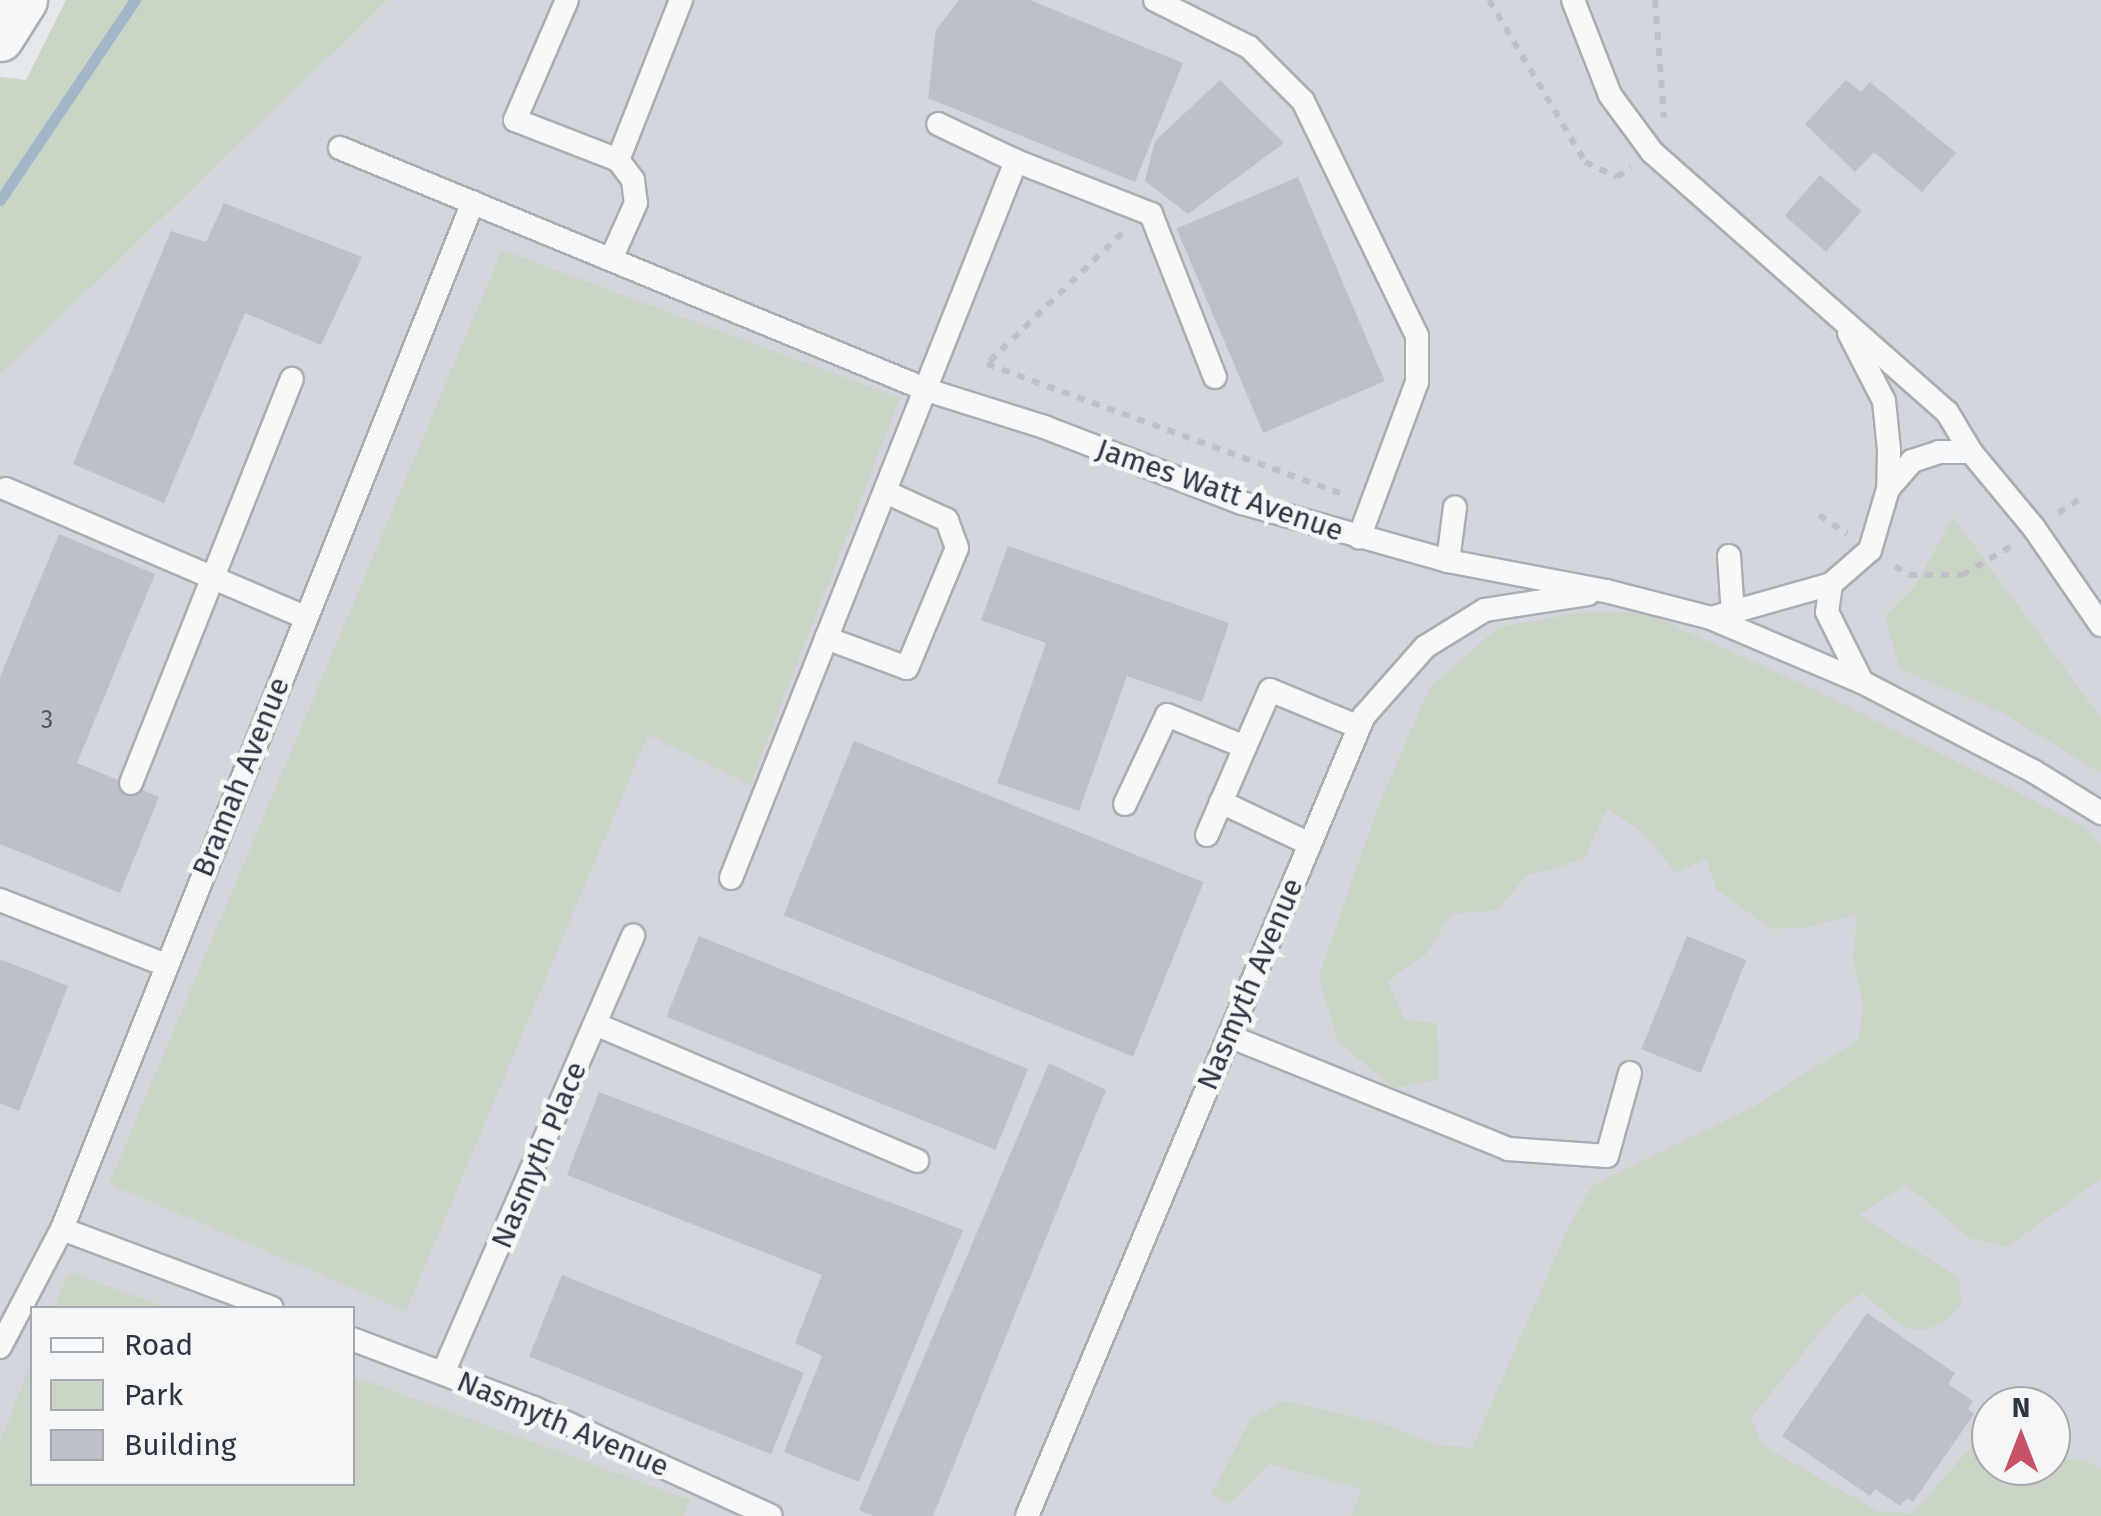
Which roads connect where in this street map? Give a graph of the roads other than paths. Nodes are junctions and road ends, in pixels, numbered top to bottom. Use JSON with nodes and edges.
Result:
{"nodes":[{"id":1,"x":24,"y":0,"type":"edge"},
{"id":2,"x":568,"y":0,"type":"edge"},
{"id":3,"x":681,"y":0,"type":"edge"},
{"id":4,"x":1155,"y":0,"type":"edge"},
{"id":5,"x":1573,"y":0,"type":"edge"},
{"id":6,"x":0,"y":38,"type":"edge"},
{"id":7,"x":938,"y":124,"type":"dead end"},
{"id":8,"x":340,"y":148,"type":"dead end"},
{"id":9,"x":618,"y":160,"type":"junction"},
{"id":10,"x":1016,"y":161,"type":"junction"},
{"id":11,"x":473,"y":202,"type":"junction"},
{"id":12,"x":611,"y":259,"type":"junction"},
{"id":13,"x":1846,"y":327,"type":"junction"},
{"id":14,"x":1215,"y":377,"type":"dead end"},
{"id":15,"x":292,"y":379,"type":"dead end"},
{"id":16,"x":927,"y":390,"type":"junction"},
{"id":17,"x":1971,"y":452,"type":"junction"},
{"id":18,"x":6,"y":490,"type":"dead end"},
{"id":19,"x":1888,"y":490,"type":"junction"},
{"id":20,"x":888,"y":492,"type":"junction"},
{"id":21,"x":1456,"y":507,"type":"dead end"},
{"id":22,"x":1359,"y":538,"type":"junction"},
{"id":23,"x":1729,"y":556,"type":"dead end"},
{"id":24,"x":1448,"y":561,"type":"junction"},
{"id":25,"x":216,"y":576,"type":"junction"},
{"id":26,"x":1831,"y":584,"type":"junction"},
{"id":27,"x":1606,"y":591,"type":"junction"},
{"id":28,"x":304,"y":616,"type":"junction"},
{"id":29,"x":1722,"y":617,"type":"junction"},
{"id":30,"x":2101,"y":625,"type":"edge"},
{"id":31,"x":826,"y":638,"type":"junction"},
{"id":32,"x":1862,"y":682,"type":"junction"},
{"id":33,"x":1359,"y":727,"type":"junction"},
{"id":34,"x":1245,"y":748,"type":"junction"},
{"id":35,"x":131,"y":783,"type":"dead end"},
{"id":36,"x":1221,"y":802,"type":"junction"},
{"id":37,"x":1126,"y":804,"type":"dead end"},
{"id":38,"x":2101,"y":813,"type":"edge"},
{"id":39,"x":1207,"y":835,"type":"dead end"},
{"id":40,"x":1310,"y":844,"type":"junction"},
{"id":41,"x":731,"y":878,"type":"dead end"},
{"id":42,"x":0,"y":900,"type":"edge"},
{"id":43,"x":632,"y":936,"type":"dead end"},
{"id":44,"x":166,"y":965,"type":"junction"},
{"id":45,"x":595,"y":1024,"type":"junction"},
{"id":46,"x":1229,"y":1036,"type":"junction"},
{"id":47,"x":1630,"y":1073,"type":"dead end"},
{"id":48,"x":917,"y":1162,"type":"dead end"},
{"id":49,"x":62,"y":1230,"type":"junction"},
{"id":50,"x":267,"y":1306,"type":"edge"},
{"id":51,"x":355,"y":1340,"type":"edge"},
{"id":52,"x":0,"y":1347,"type":"edge"},
{"id":53,"x":443,"y":1373,"type":"junction"},
{"id":54,"x":771,"y":1516,"type":"edge"},
{"id":55,"x":1027,"y":1516,"type":"edge"}],
"edges":[{"from":1,"to":6,"type":"street"},
{"from":2,"to":9,"type":"lane"},
{"from":3,"to":9,"type":"lane"},
{"from":4,"to":22,"type":"lane"},
{"from":5,"to":13,"type":"lane"},
{"from":7,"to":10,"type":"lane"},
{"from":8,"to":11,"type":"lane","name":"James Watt Avenue"},
{"from":9,"to":12,"type":"lane"},
{"from":10,"to":14,"type":"lane"},
{"from":10,"to":16,"type":"lane"},
{"from":11,"to":12,"type":"lane","name":"James Watt Avenue"},
{"from":11,"to":28,"type":"lane","name":"Bramah Avenue"},
{"from":12,"to":16,"type":"lane","name":"James Watt Avenue"},
{"from":13,"to":17,"type":"lane"},
{"from":13,"to":19,"type":"lane"},
{"from":15,"to":25,"type":"lane"},
{"from":16,"to":20,"type":"lane"},
{"from":16,"to":22,"type":"lane","name":"James Watt Avenue"},
{"from":17,"to":19,"type":"lane"},
{"from":17,"to":30,"type":"lane"},
{"from":18,"to":25,"type":"lane"},
{"from":19,"to":26,"type":"lane"},
{"from":20,"to":31,"type":"lane"},
{"from":20,"to":31,"type":"lane"},
{"from":21,"to":24,"type":"lane"},
{"from":22,"to":24,"type":"lane","name":"James Watt Avenue"},
{"from":23,"to":29,"type":"lane"},
{"from":24,"to":27,"type":"lane","name":"James Watt Avenue"},
{"from":25,"to":28,"type":"lane"},
{"from":25,"to":35,"type":"lane"},
{"from":26,"to":29,"type":"lane"},
{"from":26,"to":32,"type":"lane"},
{"from":27,"to":29,"type":"lane","name":"James Watt Avenue"},
{"from":27,"to":33,"type":"lane","name":"Nasmyth Avenue"},
{"from":28,"to":44,"type":"lane","name":"Bramah Avenue"},
{"from":29,"to":32,"type":"lane","name":"James Watt Avenue"},
{"from":31,"to":41,"type":"lane"},
{"from":32,"to":38,"type":"lane","name":"James Watt Avenue"},
{"from":33,"to":34,"type":"lane"},
{"from":33,"to":40,"type":"lane","name":"Nasmyth Avenue"},
{"from":34,"to":36,"type":"lane"},
{"from":34,"to":37,"type":"lane"},
{"from":36,"to":39,"type":"lane"},
{"from":36,"to":40,"type":"lane"},
{"from":40,"to":46,"type":"lane","name":"Nasmyth Avenue"},
{"from":42,"to":44,"type":"lane"},
{"from":43,"to":45,"type":"lane","name":"Nasmyth Place"},
{"from":44,"to":49,"type":"lane","name":"Bramah Avenue"},
{"from":45,"to":48,"type":"lane"},
{"from":45,"to":53,"type":"lane","name":"Nasmyth Place"},
{"from":46,"to":47,"type":"lane"},
{"from":46,"to":55,"type":"lane","name":"Nasmyth Avenue"},
{"from":49,"to":50,"type":"lane"},
{"from":49,"to":52,"type":"lane","name":"Bramah Avenue"},
{"from":51,"to":53,"type":"lane","name":"Nasmyth Avenue"},
{"from":53,"to":54,"type":"lane","name":"Nasmyth Avenue"}]}
